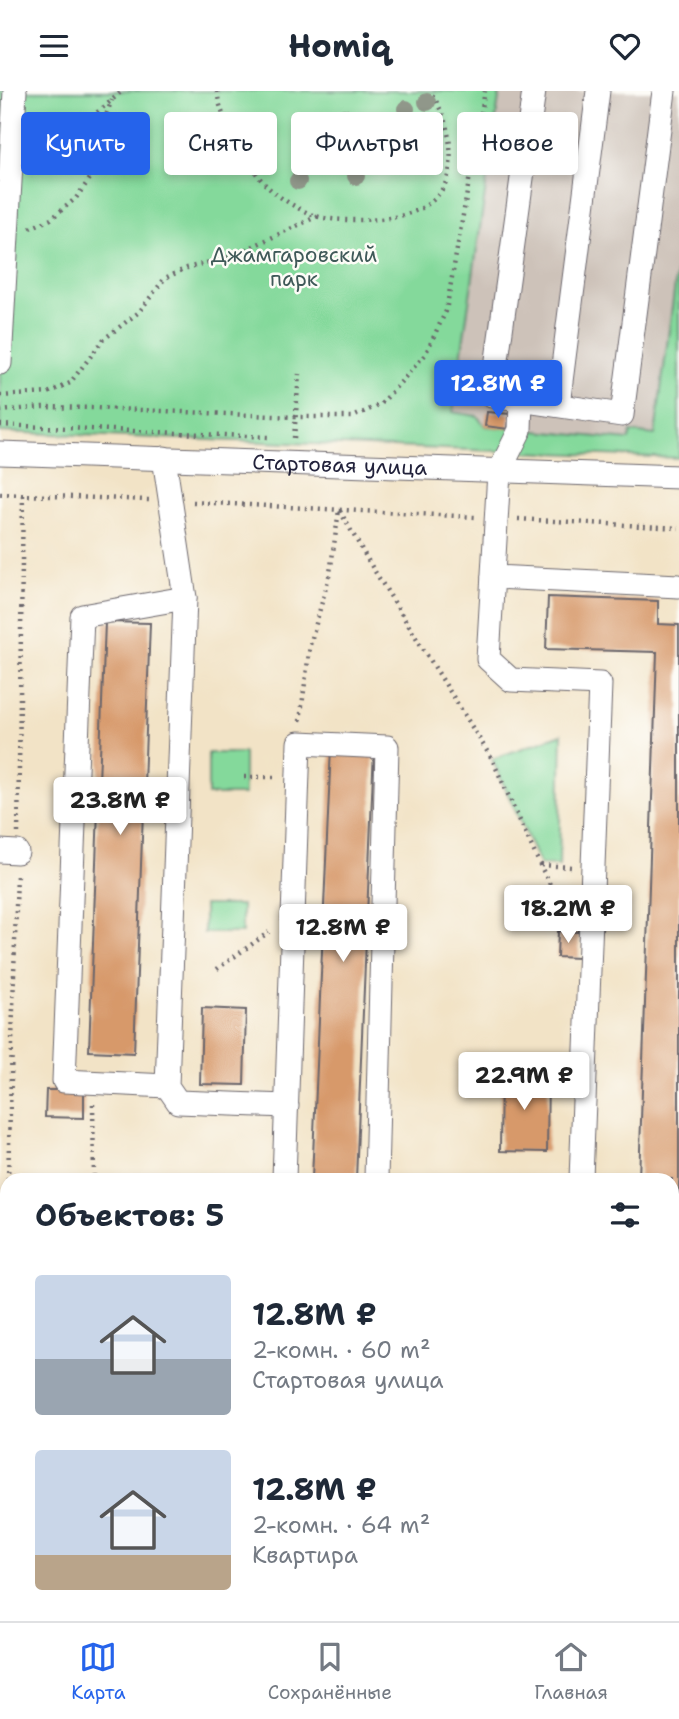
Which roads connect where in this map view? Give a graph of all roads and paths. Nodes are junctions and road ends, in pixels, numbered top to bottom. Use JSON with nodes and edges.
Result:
{"nodes":[{"id":1,"x":15,"y":91,"type":"edge"},
{"id":2,"x":122,"y":91,"type":"edge"},
{"id":3,"x":217,"y":91,"type":"edge"},
{"id":4,"x":430,"y":91,"type":"edge"},
{"id":5,"x":485,"y":91,"type":"edge"},
{"id":6,"x":534,"y":91,"type":"edge"},
{"id":7,"x":598,"y":91,"type":"edge"},
{"id":8,"x":664,"y":91,"type":"edge"},
{"id":9,"x":112,"y":100,"type":"junction"},
{"id":10,"x":13,"y":135,"type":"junction"},
{"id":11,"x":318,"y":216,"type":"junction"},
{"id":12,"x":9,"y":237,"type":"junction"},
{"id":13,"x":0,"y":363,"type":"edge"},
{"id":14,"x":299,"y":375,"type":"dead end"},
{"id":15,"x":0,"y":396,"type":"edge"},
{"id":16,"x":521,"y":400,"type":"junction"},
{"id":17,"x":558,"y":405,"type":"junction"},
{"id":18,"x":0,"y":411,"type":"edge"},
{"id":19,"x":295,"y":417,"type":"junction"},
{"id":20,"x":0,"y":425,"type":"edge"},
{"id":21,"x":294,"y":438,"type":"junction"},
{"id":22,"x":307,"y":439,"type":"dead end"},
{"id":23,"x":0,"y":453,"type":"edge"},
{"id":24,"x":164,"y":458,"type":"junction"},
{"id":25,"x":499,"y":472,"type":"junction"},
{"id":26,"x":679,"y":477,"type":"edge"},
{"id":27,"x":0,"y":494,"type":"edge"},
{"id":28,"x":172,"y":501,"type":"junction"},
{"id":29,"x":340,"y":510,"type":"junction"},
{"id":30,"x":496,"y":518,"type":"junction"},
{"id":31,"x":679,"y":528,"type":"edge"},
{"id":32,"x":493,"y":577,"type":"junction"},
{"id":33,"x":679,"y":586,"type":"edge"},
{"id":34,"x":185,"y":598,"type":"junction"},
{"id":35,"x":299,"y":743,"type":"junction"},
{"id":36,"x":244,"y":777,"type":"dead end"},
{"id":37,"x":298,"y":778,"type":"junction"},
{"id":38,"x":540,"y":865,"type":"junction"},
{"id":39,"x":593,"y":868,"type":"junction"},
{"id":40,"x":563,"y":910,"type":"dead end"},
{"id":41,"x":294,"y":916,"type":"junction"},
{"id":42,"x":217,"y":969,"type":"dead end"},
{"id":43,"x":93,"y":1082,"type":"junction"},
{"id":44,"x":167,"y":1086,"type":"junction"},
{"id":45,"x":287,"y":1105,"type":"junction"},
{"id":46,"x":94,"y":1173,"type":"edge"},
{"id":47,"x":284,"y":1173,"type":"edge"},
{"id":48,"x":376,"y":1173,"type":"edge"},
{"id":49,"x":582,"y":1173,"type":"edge"}],
"edges":[{"from":1,"to":10,"type":"street"},
{"from":2,"to":9,"type":"path"},
{"from":3,"to":11,"type":"path"},
{"from":4,"to":11,"type":"path"},
{"from":5,"to":19,"type":"path"},
{"from":6,"to":16,"type":"street"},
{"from":7,"to":17,"type":"street"},
{"from":8,"to":17,"type":"street"},
{"from":9,"to":10,"type":"path"},
{"from":9,"to":12,"type":"path"},
{"from":10,"to":12,"type":"street"},
{"from":11,"to":15,"type":"path"},
{"from":12,"to":13,"type":"street"},
{"from":14,"to":19,"type":"path"},
{"from":16,"to":17,"type":"street"},
{"from":16,"to":25,"type":"street"},
{"from":18,"to":19,"type":"path"},
{"from":19,"to":21,"type":"path"},
{"from":20,"to":21,"type":"path"},
{"from":21,"to":22,"type":"path"},
{"from":23,"to":24,"type":"street","name":"Стартовая улица"},
{"from":24,"to":25,"type":"street","name":"Стартовая улица"},
{"from":24,"to":28,"type":"street"},
{"from":25,"to":26,"type":"street","name":"Стартовая улица"},
{"from":25,"to":30,"type":"street"},
{"from":27,"to":28,"type":"path"},
{"from":28,"to":29,"type":"path"},
{"from":28,"to":34,"type":"street"},
{"from":29,"to":30,"type":"path"},
{"from":29,"to":35,"type":"path"},
{"from":29,"to":38,"type":"path"},
{"from":30,"to":31,"type":"path"},
{"from":30,"to":32,"type":"street"},
{"from":32,"to":33,"type":"street"},
{"from":32,"to":39,"type":"street"},
{"from":34,"to":43,"type":"street"},
{"from":34,"to":44,"type":"street"},
{"from":35,"to":37,"type":"street"},
{"from":35,"to":48,"type":"street"},
{"from":36,"to":37,"type":"path"},
{"from":37,"to":41,"type":"street"},
{"from":38,"to":39,"type":"path"},
{"from":38,"to":40,"type":"path"},
{"from":39,"to":49,"type":"street"},
{"from":41,"to":42,"type":"path"},
{"from":41,"to":45,"type":"street"},
{"from":43,"to":44,"type":"street"},
{"from":43,"to":46,"type":"path"},
{"from":44,"to":45,"type":"street"},
{"from":45,"to":47,"type":"street"}]}
